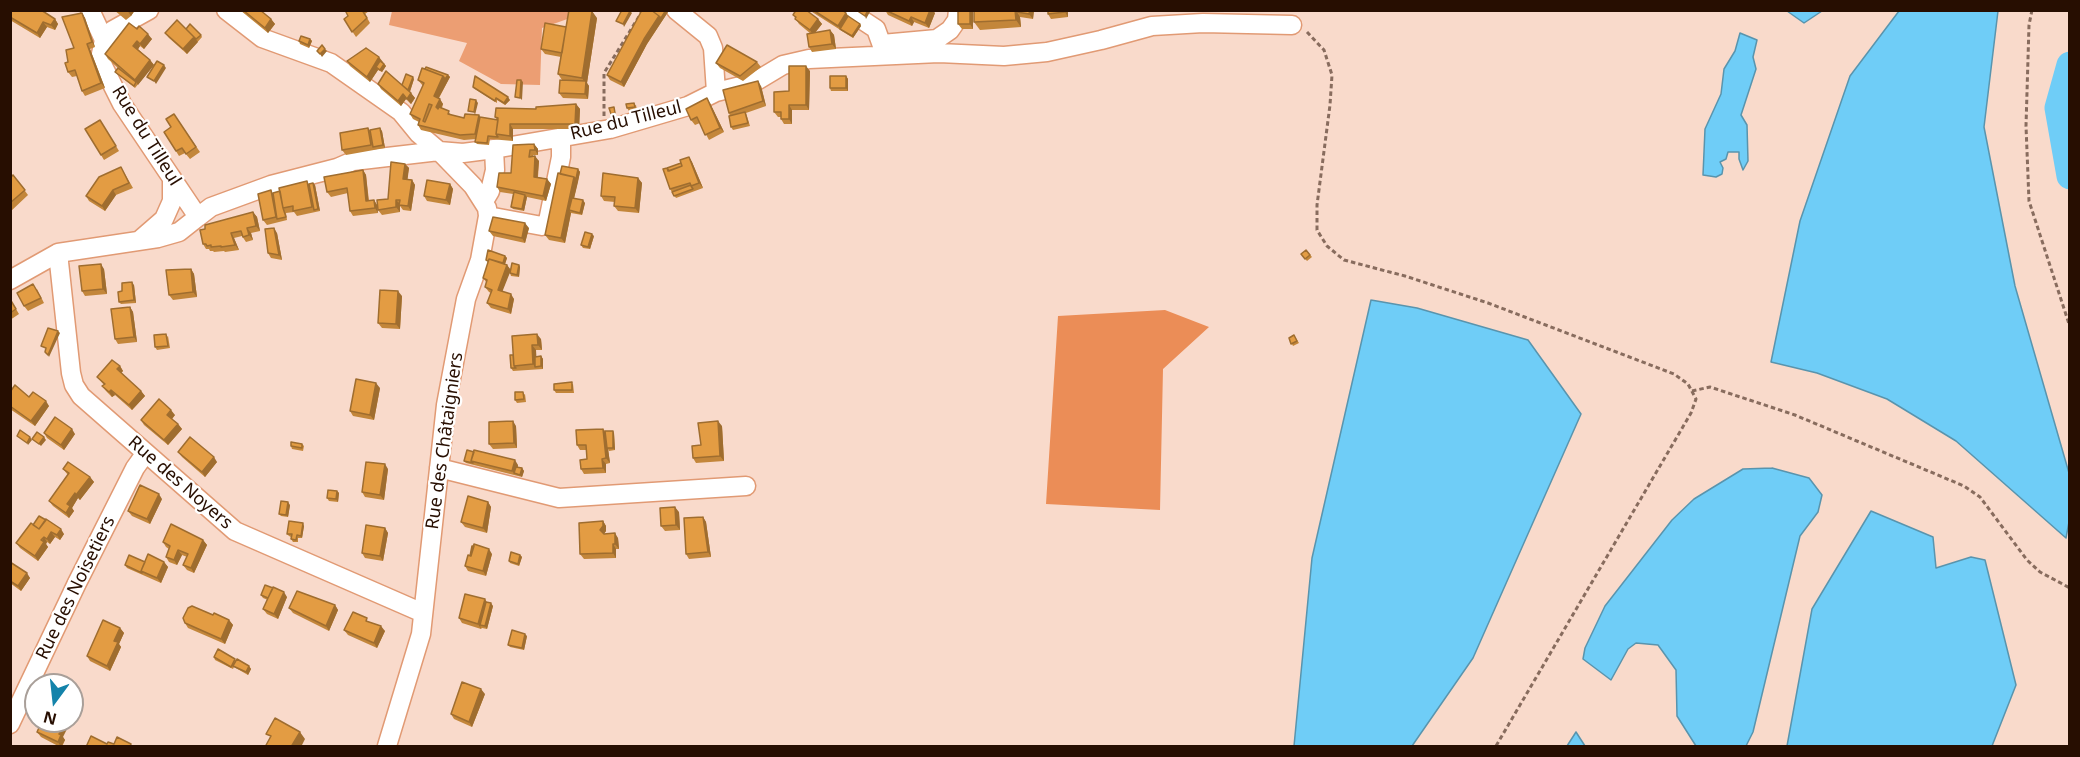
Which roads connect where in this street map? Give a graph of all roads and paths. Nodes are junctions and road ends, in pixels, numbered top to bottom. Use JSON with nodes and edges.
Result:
{"nodes":[{"id":1,"x":90,"y":10,"type":"edge"},
{"id":2,"x":149,"y":10,"type":"edge"},
{"id":3,"x":226,"y":10,"type":"edge"},
{"id":4,"x":642,"y":10,"type":"edge"},
{"id":5,"x":676,"y":10,"type":"edge"},
{"id":6,"x":847,"y":10,"type":"edge"},
{"id":7,"x":958,"y":10,"type":"edge"},
{"id":8,"x":2032,"y":10,"type":"edge"},
{"id":9,"x":1154,"y":18,"type":"edge"},
{"id":10,"x":1292,"y":25,"type":"joint"},
{"id":11,"x":104,"y":40,"type":"junction"},
{"id":12,"x":884,"y":50,"type":"junction"},
{"id":13,"x":716,"y":92,"type":"junction"},
{"id":14,"x":604,"y":130,"type":"junction"},
{"id":15,"x":561,"y":137,"type":"junction"},
{"id":16,"x":494,"y":149,"type":"junction"},
{"id":17,"x":439,"y":151,"type":"junction"},
{"id":18,"x":172,"y":178,"type":"junction"},
{"id":19,"x":486,"y":209,"type":"junction"},
{"id":20,"x":198,"y":217,"type":"junction"},
{"id":21,"x":141,"y":239,"type":"junction"},
{"id":22,"x":58,"y":253,"type":"junction"},
{"id":23,"x":10,"y":280,"type":"edge"},
{"id":24,"x":2070,"y":327,"type":"edge"},
{"id":25,"x":1692,"y":391,"type":"junction"},
{"id":26,"x":145,"y":454,"type":"junction"},
{"id":27,"x":439,"y":468,"type":"junction"},
{"id":28,"x":746,"y":486,"type":"dead end"},
{"id":29,"x":2070,"y":588,"type":"edge"},
{"id":30,"x":423,"y":613,"type":"junction"},
{"id":31,"x":10,"y":724,"type":"edge"},
{"id":32,"x":387,"y":747,"type":"edge"},
{"id":33,"x":1496,"y":747,"type":"edge"}],
"edges":[{"from":1,"to":11,"type":"street","name":"Rue du Tilleul"},
{"from":2,"to":11,"type":"street"},
{"from":3,"to":17,"type":"street"},
{"from":4,"to":14,"type":"path"},
{"from":5,"to":13,"type":"street"},
{"from":6,"to":12,"type":"street"},
{"from":7,"to":12,"type":"street"},
{"from":8,"to":24,"type":"path"},
{"from":9,"to":10,"type":"street","name":"Rue du Tilleul"},
{"from":9,"to":12,"type":"street","name":"Rue du Tilleul"},
{"from":10,"to":25,"type":"path"},
{"from":11,"to":18,"type":"street","name":"Rue du Tilleul"},
{"from":12,"to":13,"type":"street","name":"Rue du Tilleul"},
{"from":13,"to":14,"type":"street","name":"Rue du Tilleul"},
{"from":14,"to":15,"type":"street","name":"Rue du Tilleul"},
{"from":15,"to":16,"type":"street","name":"Rue du Tilleul"},
{"from":15,"to":19,"type":"street"},
{"from":16,"to":17,"type":"street","name":"Rue du Tilleul"},
{"from":16,"to":19,"type":"street","name":"Rue des Châtaigniers"},
{"from":17,"to":19,"type":"street"},
{"from":17,"to":20,"type":"street","name":"Rue du Tilleul"},
{"from":18,"to":20,"type":"street","name":"Rue du Tilleul"},
{"from":18,"to":21,"type":"street"},
{"from":19,"to":27,"type":"street","name":"Rue des Châtaigniers"},
{"from":20,"to":21,"type":"street"},
{"from":21,"to":22,"type":"street"},
{"from":22,"to":23,"type":"street"},
{"from":22,"to":26,"type":"street","name":"Rue des Noyers"},
{"from":25,"to":29,"type":"path"},
{"from":25,"to":33,"type":"path"},
{"from":26,"to":30,"type":"street","name":"Rue des Noyers"},
{"from":26,"to":31,"type":"street","name":"Rue des Noisetiers"},
{"from":27,"to":28,"type":"street"},
{"from":27,"to":30,"type":"street","name":"Rue des Châtaigniers"},
{"from":30,"to":32,"type":"street","name":"Rue des Châtaigniers"}]}
